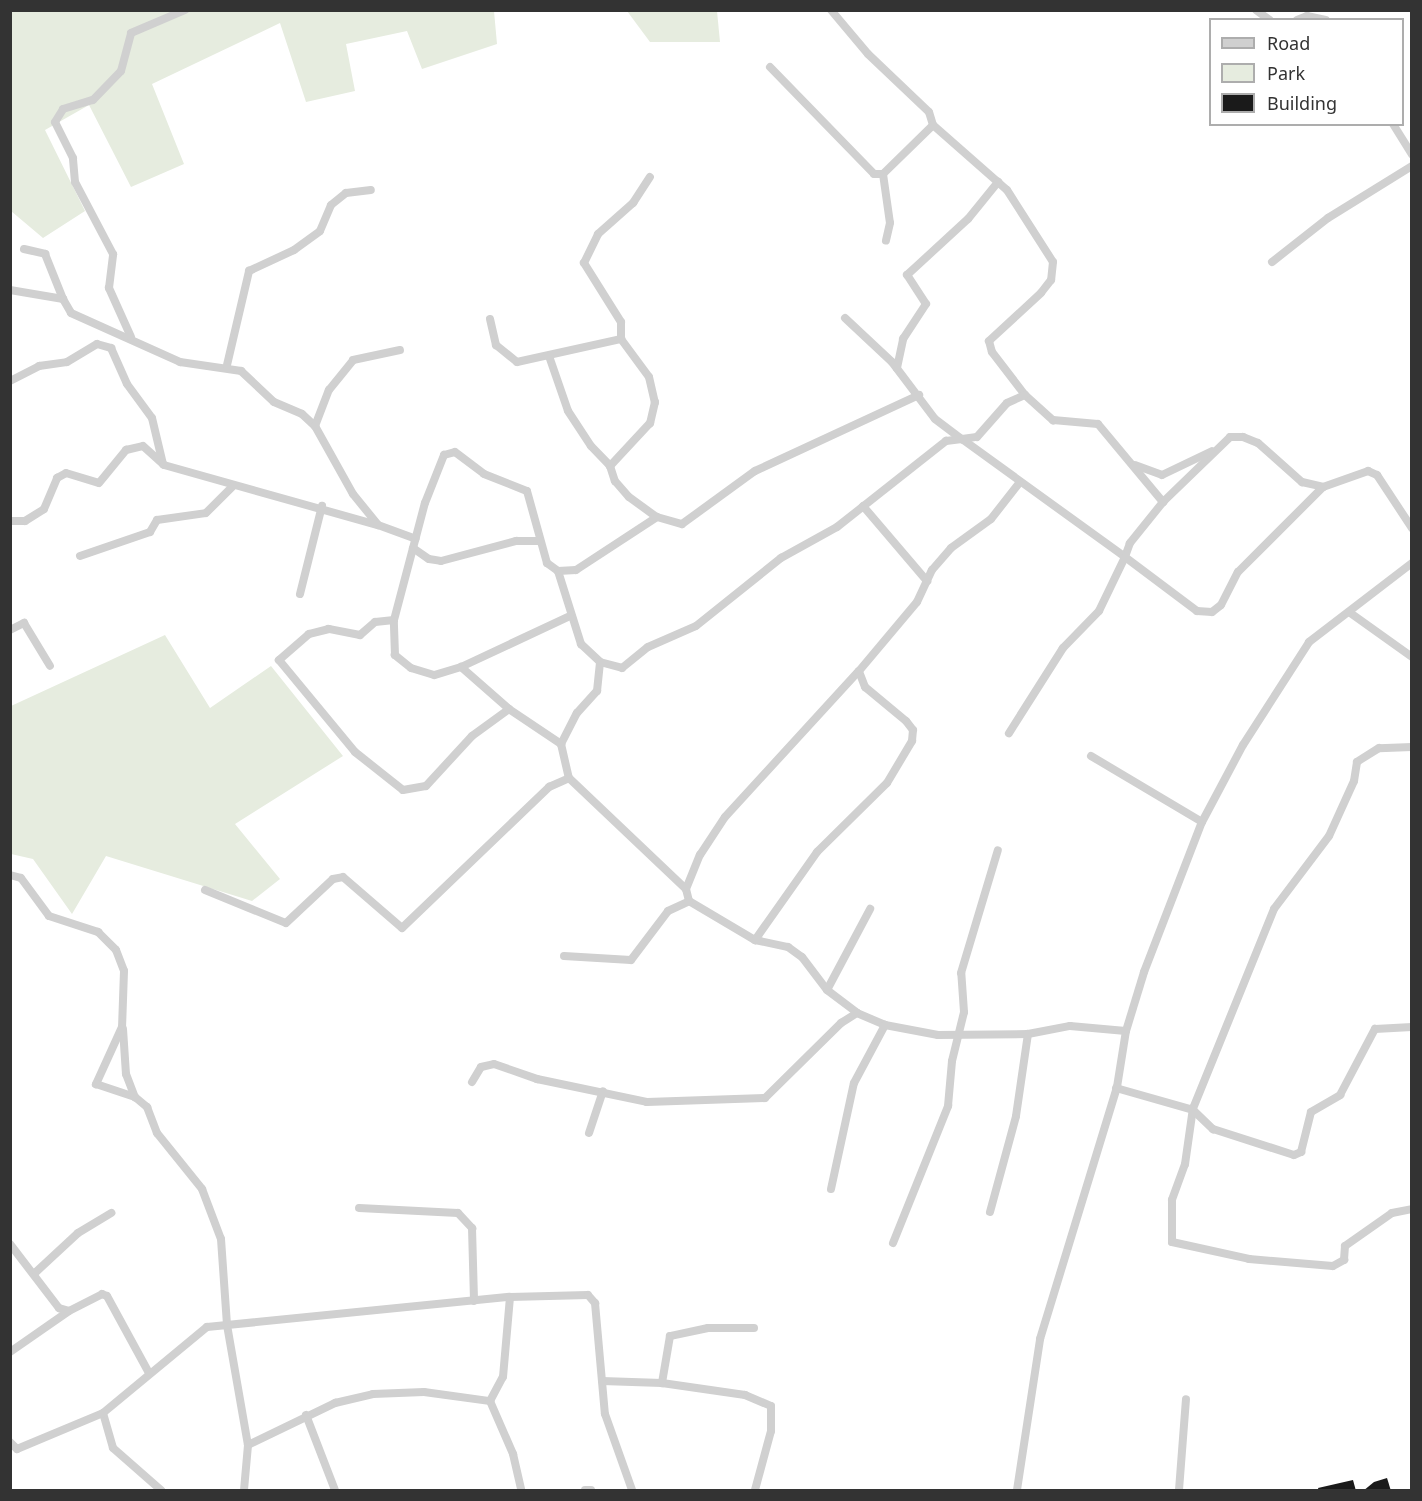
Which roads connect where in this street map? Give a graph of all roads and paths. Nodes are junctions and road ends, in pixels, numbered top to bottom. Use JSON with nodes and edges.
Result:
{"nodes":[{"id":1,"x":185,"y":10,"type":"edge"},
{"id":2,"x":831,"y":10,"type":"edge"},
{"id":3,"x":770,"y":67,"type":"dead end"},
{"id":4,"x":933,"y":125,"type":"junction"},
{"id":5,"x":1394,"y":126,"type":"edge"},
{"id":6,"x":1412,"y":155,"type":"edge"},
{"id":7,"x":1412,"y":166,"type":"edge"},
{"id":8,"x":883,"y":174,"type":"junction"},
{"id":9,"x":650,"y":177,"type":"dead end"},
{"id":10,"x":998,"y":182,"type":"junction"},
{"id":11,"x":371,"y":190,"type":"dead end"},
{"id":12,"x":886,"y":241,"type":"dead end"},
{"id":13,"x":24,"y":249,"type":"dead end"},
{"id":14,"x":1272,"y":262,"type":"dead end"},
{"id":15,"x":10,"y":290,"type":"edge"},
{"id":16,"x":63,"y":299,"type":"junction"},
{"id":17,"x":845,"y":318,"type":"dead end"},
{"id":18,"x":490,"y":319,"type":"dead end"},
{"id":19,"x":131,"y":337,"type":"junction"},
{"id":20,"x":621,"y":339,"type":"junction"},
{"id":21,"x":400,"y":350,"type":"dead end"},
{"id":22,"x":549,"y":356,"type":"junction"},
{"id":23,"x":227,"y":365,"type":"junction"},
{"id":24,"x":897,"y":368,"type":"junction"},
{"id":25,"x":10,"y":381,"type":"edge"},
{"id":26,"x":919,"y":395,"type":"junction"},
{"id":27,"x":1025,"y":395,"type":"junction"},
{"id":28,"x":315,"y":426,"type":"junction"},
{"id":29,"x":962,"y":439,"type":"junction"},
{"id":30,"x":1219,"y":447,"type":"junction"},
{"id":31,"x":164,"y":465,"type":"junction"},
{"id":32,"x":1135,"y":465,"type":"junction"},
{"id":33,"x":610,"y":466,"type":"junction"},
{"id":34,"x":1020,"y":482,"type":"junction"},
{"id":35,"x":232,"y":487,"type":"junction"},
{"id":36,"x":1323,"y":487,"type":"junction"},
{"id":37,"x":1163,"y":502,"type":"junction"},
{"id":38,"x":322,"y":506,"type":"junction"},
{"id":39,"x":863,"y":506,"type":"junction"},
{"id":40,"x":657,"y":516,"type":"junction"},
{"id":41,"x":10,"y":521,"type":"edge"},
{"id":42,"x":378,"y":525,"type":"junction"},
{"id":43,"x":1412,"y":528,"type":"edge"},
{"id":44,"x":416,"y":538,"type":"junction"},
{"id":45,"x":538,"y":541,"type":"junction"},
{"id":46,"x":413,"y":548,"type":"junction"},
{"id":47,"x":80,"y":556,"type":"dead end"},
{"id":48,"x":1125,"y":557,"type":"junction"},
{"id":49,"x":1412,"y":563,"type":"edge"},
{"id":50,"x":558,"y":571,"type":"junction"},
{"id":51,"x":927,"y":581,"type":"junction"},
{"id":52,"x":300,"y":594,"type":"dead end"},
{"id":53,"x":1349,"y":612,"type":"junction"},
{"id":54,"x":570,"y":616,"type":"junction"},
{"id":55,"x":394,"y":620,"type":"junction"},
{"id":56,"x":10,"y":630,"type":"edge"},
{"id":57,"x":1412,"y":657,"type":"edge"},
{"id":58,"x":600,"y":662,"type":"junction"},
{"id":59,"x":51,"y":666,"type":"dead end"},
{"id":60,"x":461,"y":668,"type":"junction"},
{"id":61,"x":859,"y":671,"type":"junction"},
{"id":62,"x":509,"y":709,"type":"junction"},
{"id":63,"x":1009,"y":733,"type":"dead end"},
{"id":64,"x":561,"y":744,"type":"junction"},
{"id":65,"x":1412,"y":747,"type":"edge"},
{"id":66,"x":1091,"y":756,"type":"dead end"},
{"id":67,"x":569,"y":778,"type":"junction"},
{"id":68,"x":1202,"y":822,"type":"junction"},
{"id":69,"x":998,"y":850,"type":"dead end"},
{"id":70,"x":10,"y":875,"type":"edge"},
{"id":71,"x":686,"y":889,"type":"junction"},
{"id":72,"x":205,"y":891,"type":"dead end"},
{"id":73,"x":689,"y":901,"type":"junction"},
{"id":74,"x":870,"y":909,"type":"dead end"},
{"id":75,"x":755,"y":940,"type":"junction"},
{"id":76,"x":564,"y":956,"type":"dead end"},
{"id":77,"x":826,"y":990,"type":"junction"},
{"id":78,"x":857,"y":1013,"type":"junction"},
{"id":79,"x":885,"y":1025,"type":"junction"},
{"id":80,"x":122,"y":1027,"type":"junction"},
{"id":81,"x":1412,"y":1027,"type":"edge"},
{"id":82,"x":1126,"y":1031,"type":"junction"},
{"id":83,"x":961,"y":1034,"type":"junction"},
{"id":84,"x":1029,"y":1034,"type":"junction"},
{"id":85,"x":472,"y":1082,"type":"dead end"},
{"id":86,"x":1116,"y":1088,"type":"junction"},
{"id":87,"x":603,"y":1090,"type":"junction"},
{"id":88,"x":135,"y":1097,"type":"junction"},
{"id":89,"x":1193,"y":1110,"type":"junction"},
{"id":90,"x":589,"y":1133,"type":"dead end"},
{"id":91,"x":831,"y":1189,"type":"dead end"},
{"id":92,"x":359,"y":1208,"type":"dead end"},
{"id":93,"x":1412,"y":1209,"type":"edge"},
{"id":94,"x":990,"y":1212,"type":"dead end"},
{"id":95,"x":111,"y":1213,"type":"dead end"},
{"id":96,"x":893,"y":1243,"type":"dead end"},
{"id":97,"x":10,"y":1244,"type":"edge"},
{"id":98,"x":36,"y":1272,"type":"junction"},
{"id":99,"x":510,"y":1297,"type":"junction"},
{"id":100,"x":474,"y":1301,"type":"junction"},
{"id":101,"x":69,"y":1311,"type":"junction"},
{"id":102,"x":227,"y":1325,"type":"junction"},
{"id":103,"x":754,"y":1328,"type":"dead end"},
{"id":104,"x":10,"y":1352,"type":"edge"},
{"id":105,"x":149,"y":1373,"type":"junction"},
{"id":106,"x":602,"y":1381,"type":"junction"},
{"id":107,"x":662,"y":1383,"type":"junction"},
{"id":108,"x":1186,"y":1399,"type":"dead end"},
{"id":109,"x":490,"y":1401,"type":"junction"},
{"id":110,"x":103,"y":1413,"type":"junction"},
{"id":111,"x":306,"y":1415,"type":"junction"},
{"id":112,"x":10,"y":1442,"type":"edge"},
{"id":113,"x":248,"y":1445,"type":"junction"},
{"id":114,"x":161,"y":1491,"type":"edge"},
{"id":115,"x":244,"y":1491,"type":"edge"},
{"id":116,"x":335,"y":1491,"type":"edge"},
{"id":117,"x":521,"y":1491,"type":"edge"},
{"id":118,"x":632,"y":1491,"type":"edge"},
{"id":119,"x":755,"y":1491,"type":"edge"},
{"id":120,"x":1017,"y":1491,"type":"edge"},
{"id":121,"x":1179,"y":1491,"type":"edge"}],
"edges":[{"from":1,"to":19,"type":"street"},
{"from":2,"to":4,"type":"street"},
{"from":3,"to":8,"type":"street"},
{"from":4,"to":8,"type":"street"},
{"from":4,"to":10,"type":"street"},
{"from":5,"to":6,"type":"street"},
{"from":7,"to":14,"type":"street"},
{"from":8,"to":12,"type":"street"},
{"from":9,"to":20,"type":"street"},
{"from":10,"to":24,"type":"street"},
{"from":10,"to":27,"type":"street"},
{"from":11,"to":23,"type":"street"},
{"from":13,"to":16,"type":"street"},
{"from":15,"to":16,"type":"street"},
{"from":16,"to":19,"type":"street"},
{"from":17,"to":24,"type":"street"},
{"from":18,"to":22,"type":"street"},
{"from":19,"to":23,"type":"street"},
{"from":20,"to":22,"type":"street"},
{"from":20,"to":33,"type":"street"},
{"from":21,"to":28,"type":"street"},
{"from":22,"to":33,"type":"street"},
{"from":23,"to":28,"type":"street"},
{"from":24,"to":26,"type":"street"},
{"from":25,"to":31,"type":"street"},
{"from":26,"to":29,"type":"street"},
{"from":26,"to":40,"type":"street"},
{"from":27,"to":29,"type":"street"},
{"from":27,"to":32,"type":"street"},
{"from":28,"to":42,"type":"street"},
{"from":29,"to":34,"type":"street"},
{"from":29,"to":39,"type":"street"},
{"from":30,"to":32,"type":"street"},
{"from":30,"to":36,"type":"street"},
{"from":30,"to":37,"type":"street"},
{"from":31,"to":35,"type":"street"},
{"from":31,"to":41,"type":"street"},
{"from":32,"to":37,"type":"street"},
{"from":33,"to":40,"type":"street"},
{"from":34,"to":48,"type":"street"},
{"from":34,"to":51,"type":"street"},
{"from":35,"to":38,"type":"street"},
{"from":35,"to":47,"type":"street"},
{"from":36,"to":43,"type":"street"},
{"from":36,"to":48,"type":"street"},
{"from":37,"to":48,"type":"street"},
{"from":38,"to":42,"type":"street"},
{"from":38,"to":52,"type":"street"},
{"from":39,"to":51,"type":"street"},
{"from":39,"to":58,"type":"street"},
{"from":40,"to":50,"type":"street"},
{"from":42,"to":44,"type":"street"},
{"from":44,"to":45,"type":"street"},
{"from":44,"to":46,"type":"street"},
{"from":45,"to":46,"type":"street"},
{"from":45,"to":50,"type":"street"},
{"from":46,"to":55,"type":"street"},
{"from":48,"to":63,"type":"street"},
{"from":49,"to":53,"type":"street"},
{"from":50,"to":54,"type":"street"},
{"from":51,"to":61,"type":"street"},
{"from":53,"to":57,"type":"street"},
{"from":53,"to":68,"type":"street"},
{"from":54,"to":58,"type":"street"},
{"from":54,"to":60,"type":"street"},
{"from":55,"to":60,"type":"street"},
{"from":55,"to":62,"type":"street"},
{"from":56,"to":59,"type":"street"},
{"from":58,"to":64,"type":"street"},
{"from":60,"to":62,"type":"street"},
{"from":61,"to":71,"type":"street"},
{"from":61,"to":75,"type":"street"},
{"from":62,"to":64,"type":"street"},
{"from":64,"to":67,"type":"street"},
{"from":65,"to":89,"type":"street"},
{"from":66,"to":68,"type":"street"},
{"from":67,"to":71,"type":"street"},
{"from":67,"to":72,"type":"street"},
{"from":68,"to":82,"type":"street"},
{"from":69,"to":83,"type":"street"},
{"from":70,"to":80,"type":"street"},
{"from":71,"to":73,"type":"street"},
{"from":73,"to":75,"type":"street"},
{"from":73,"to":76,"type":"street"},
{"from":74,"to":77,"type":"street"},
{"from":75,"to":77,"type":"street"},
{"from":77,"to":78,"type":"street"},
{"from":78,"to":79,"type":"street"},
{"from":78,"to":87,"type":"street"},
{"from":79,"to":83,"type":"street"},
{"from":79,"to":91,"type":"street"},
{"from":80,"to":88,"type":"street"},
{"from":80,"to":88,"type":"street"},
{"from":81,"to":89,"type":"street"},
{"from":82,"to":84,"type":"street"},
{"from":82,"to":86,"type":"street"},
{"from":83,"to":84,"type":"street"},
{"from":83,"to":96,"type":"street"},
{"from":84,"to":94,"type":"street"},
{"from":85,"to":87,"type":"street"},
{"from":86,"to":89,"type":"street"},
{"from":86,"to":120,"type":"street"},
{"from":87,"to":90,"type":"street"},
{"from":88,"to":102,"type":"street"},
{"from":89,"to":93,"type":"street"},
{"from":92,"to":100,"type":"street"},
{"from":95,"to":98,"type":"street"},
{"from":97,"to":98,"type":"street"},
{"from":98,"to":101,"type":"street"},
{"from":99,"to":100,"type":"street"},
{"from":99,"to":106,"type":"street"},
{"from":99,"to":109,"type":"street"},
{"from":100,"to":102,"type":"street"},
{"from":101,"to":104,"type":"street"},
{"from":101,"to":105,"type":"street"},
{"from":102,"to":105,"type":"street"},
{"from":102,"to":113,"type":"street"},
{"from":103,"to":107,"type":"street"},
{"from":105,"to":110,"type":"street"},
{"from":106,"to":107,"type":"street"},
{"from":106,"to":118,"type":"street"},
{"from":107,"to":119,"type":"street"},
{"from":108,"to":121,"type":"street"},
{"from":109,"to":111,"type":"street"},
{"from":109,"to":117,"type":"street"},
{"from":110,"to":112,"type":"street"},
{"from":110,"to":114,"type":"street"},
{"from":111,"to":113,"type":"street"},
{"from":111,"to":116,"type":"street"},
{"from":113,"to":115,"type":"street"}]}
